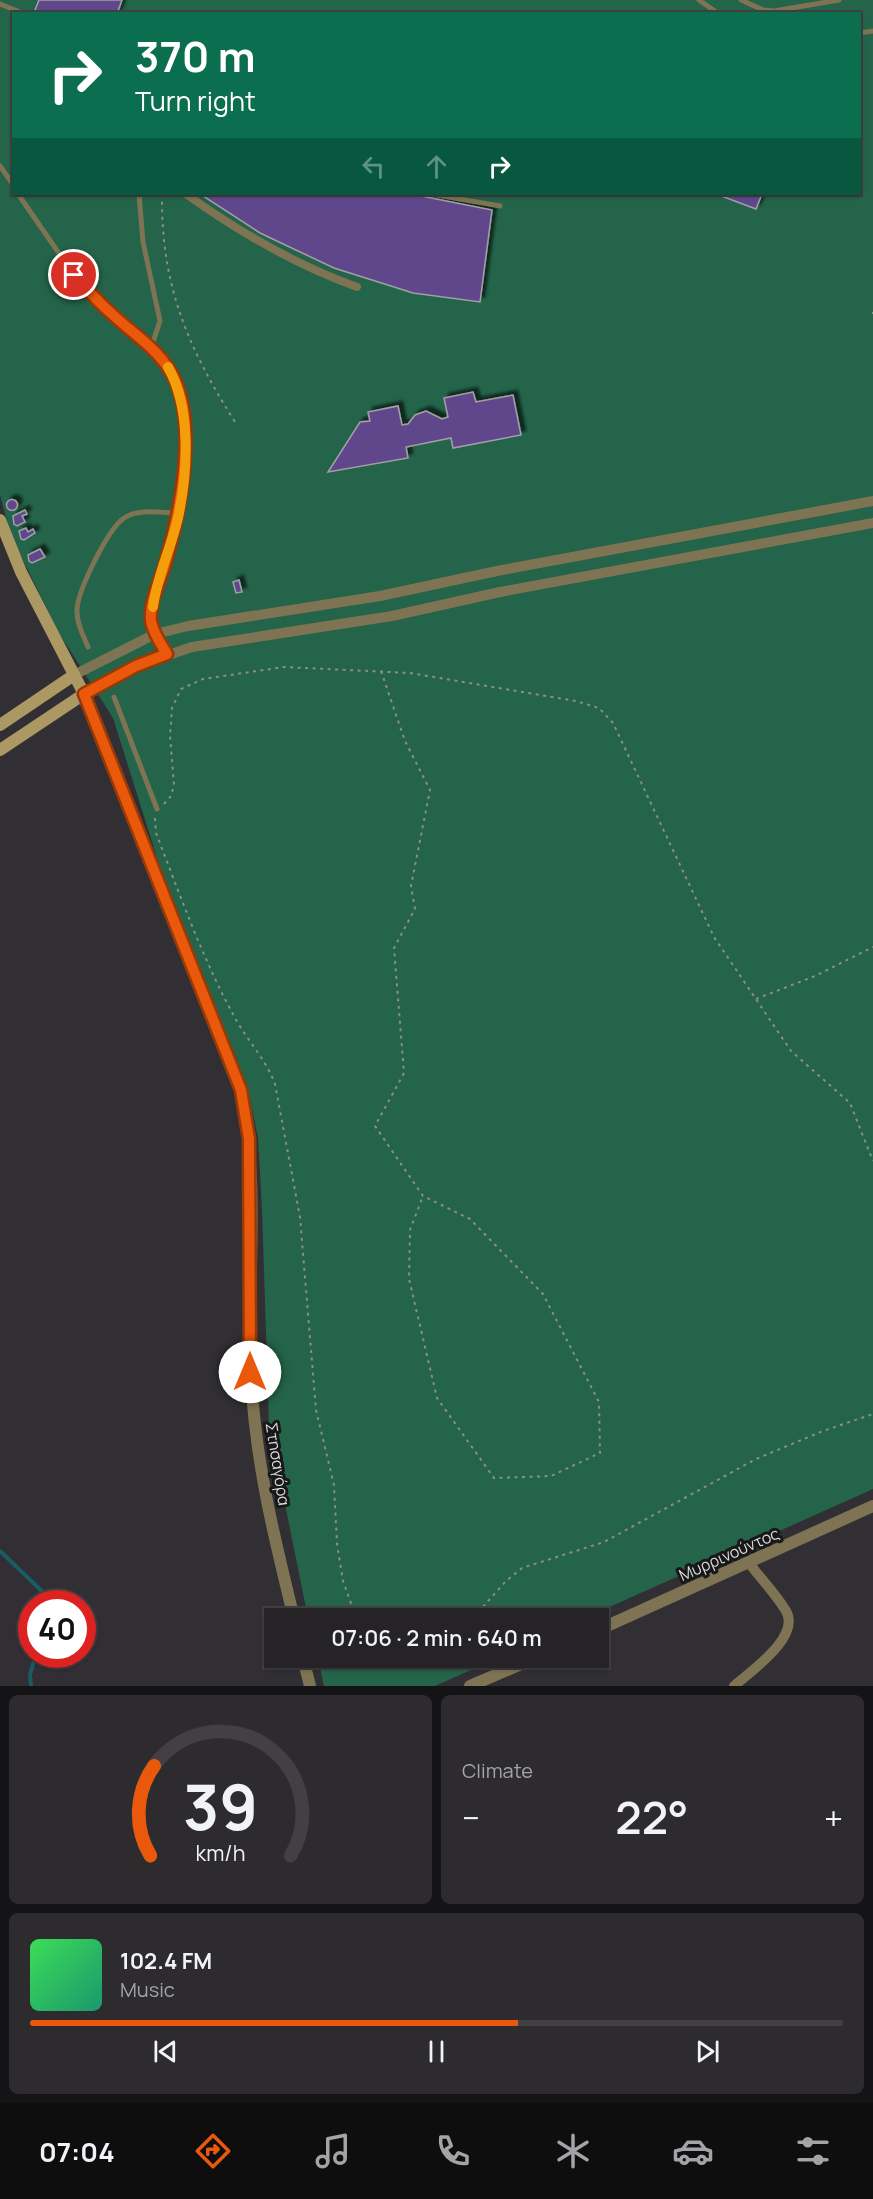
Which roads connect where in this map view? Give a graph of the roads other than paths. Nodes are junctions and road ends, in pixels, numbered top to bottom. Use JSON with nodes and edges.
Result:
{"nodes":[{"id":1,"x":699,"y":0,"type":"edge"},
{"id":2,"x":741,"y":0,"type":"edge"},
{"id":3,"x":839,"y":0,"type":"edge"},
{"id":4,"x":0,"y":4,"type":"edge"},
{"id":5,"x":20,"y":12,"type":"edge"},
{"id":6,"x":716,"y":12,"type":"edge"},
{"id":7,"x":0,"y":166,"type":"edge"},
{"id":8,"x":12,"y":183,"type":"edge"},
{"id":9,"x":19,"y":195,"type":"edge"},
{"id":10,"x":139,"y":195,"type":"edge"},
{"id":11,"x":187,"y":195,"type":"edge"},
{"id":12,"x":437,"y":195,"type":"edge"},
{"id":13,"x":500,"y":206,"type":"dead end"},
{"id":14,"x":357,"y":287,"type":"dead end"},
{"id":15,"x":151,"y":348,"type":"junction"},
{"id":16,"x":873,"y":501,"type":"edge"},
{"id":17,"x":179,"y":513,"type":"junction"},
{"id":18,"x":0,"y":520,"type":"edge"},
{"id":19,"x":873,"y":523,"type":"edge"},
{"id":20,"x":497,"y":571,"type":"junction"},
{"id":21,"x":500,"y":592,"type":"junction"},
{"id":22,"x":155,"y":634,"type":"junction"},
{"id":23,"x":88,"y":646,"type":"dead end"},
{"id":24,"x":167,"y":654,"type":"junction"},
{"id":25,"x":74,"y":675,"type":"junction"},
{"id":26,"x":84,"y":694,"type":"junction"},
{"id":27,"x":114,"y":696,"type":"dead end"},
{"id":28,"x":0,"y":725,"type":"edge"},
{"id":29,"x":0,"y":750,"type":"edge"},
{"id":30,"x":157,"y":809,"type":"road end"},
{"id":31,"x":873,"y":1506,"type":"edge"},
{"id":32,"x":749,"y":1563,"type":"junction"},
{"id":33,"x":292,"y":1608,"type":"edge"},
{"id":34,"x":609,"y":1625,"type":"edge"},
{"id":35,"x":306,"y":1668,"type":"edge"},
{"id":36,"x":512,"y":1668,"type":"edge"},
{"id":37,"x":310,"y":1686,"type":"edge"},
{"id":38,"x":470,"y":1686,"type":"edge"},
{"id":39,"x":734,"y":1686,"type":"edge"}],
"edges":[{"from":1,"to":6,"type":"lane"},
{"from":2,"to":3,"type":"lane"},
{"from":4,"to":5,"type":"lane"},
{"from":7,"to":8,"type":"lane"},
{"from":9,"to":15,"type":"lane"},
{"from":10,"to":15,"type":"lane"},
{"from":11,"to":14,"type":"street"},
{"from":12,"to":13,"type":"lane"},
{"from":15,"to":17,"type":"lane"},
{"from":16,"to":20,"type":"street"},
{"from":17,"to":22,"type":"lane"},
{"from":17,"to":23,"type":"lane"},
{"from":18,"to":25,"type":"main road"},
{"from":19,"to":21,"type":"street"},
{"from":20,"to":21,"type":"street"},
{"from":20,"to":22,"type":"street"},
{"from":21,"to":24,"type":"street"},
{"from":22,"to":24,"type":"lane"},
{"from":22,"to":25,"type":"street"},
{"from":24,"to":26,"type":"street"},
{"from":25,"to":26,"type":"main road"},
{"from":25,"to":28,"type":"main road"},
{"from":26,"to":29,"type":"main road"},
{"from":26,"to":33,"type":"street","name":"Στησαγόρα"},
{"from":27,"to":30,"type":"lane"},
{"from":31,"to":32,"type":"street","name":"Μυρρινούντος"},
{"from":32,"to":34,"type":"street","name":"Μυρρινούντος"},
{"from":32,"to":39,"type":"street"},
{"from":35,"to":37,"type":"street"},
{"from":36,"to":38,"type":"street"}]}
